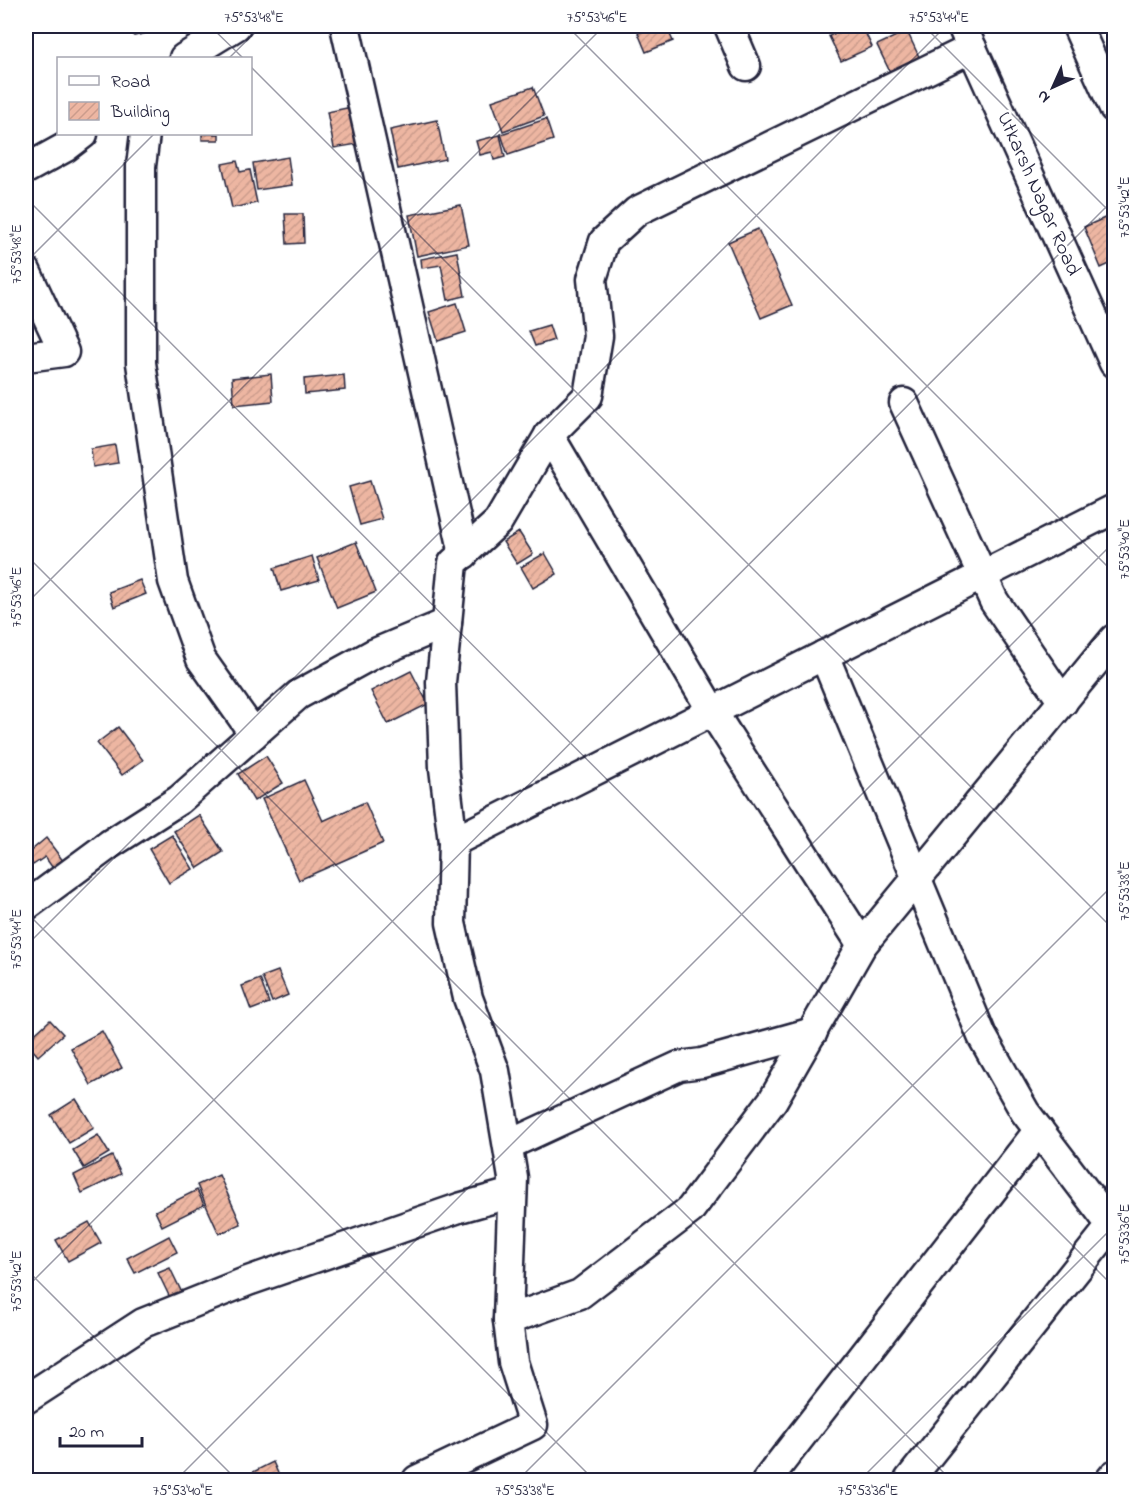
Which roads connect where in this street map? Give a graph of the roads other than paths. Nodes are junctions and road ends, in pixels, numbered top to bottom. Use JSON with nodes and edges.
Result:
{"nodes":[{"id":1,"x":236,"y":26,"type":"edge"},
{"id":2,"x":345,"y":26,"type":"edge"},
{"id":3,"x":729,"y":26,"type":"edge"},
{"id":4,"x":1077,"y":26,"type":"edge"},
{"id":5,"x":967,"y":37,"type":"edge"},
{"id":6,"x":186,"y":57,"type":"edge"},
{"id":7,"x":746,"y":66,"type":"dead end"},
{"id":8,"x":1113,"y":102,"type":"edge"},
{"id":9,"x":82,"y":135,"type":"edge"},
{"id":10,"x":145,"y":135,"type":"edge"},
{"id":11,"x":26,"y":169,"type":"edge"},
{"id":12,"x":26,"y":271,"type":"edge"},
{"id":13,"x":26,"y":357,"type":"edge"},
{"id":14,"x":1114,"y":363,"type":"edge"},
{"id":15,"x":904,"y":403,"type":"dead end"},
{"id":16,"x":549,"y":435,"type":"junction"},
{"id":17,"x":1114,"y":509,"type":"edge"},
{"id":18,"x":464,"y":554,"type":"junction"},
{"id":19,"x":982,"y":575,"type":"junction"},
{"id":20,"x":447,"y":623,"type":"junction"},
{"id":21,"x":1114,"y":639,"type":"edge"},
{"id":22,"x":824,"y":655,"type":"junction"},
{"id":23,"x":1063,"y":702,"type":"junction"},
{"id":24,"x":712,"y":711,"type":"junction"},
{"id":25,"x":254,"y":734,"type":"junction"},
{"id":26,"x":453,"y":842,"type":"junction"},
{"id":27,"x":917,"y":878,"type":"junction"},
{"id":28,"x":26,"y":906,"type":"edge"},
{"id":29,"x":862,"y":945,"type":"junction"},
{"id":30,"x":813,"y":1032,"type":"junction"},
{"id":31,"x":1039,"y":1130,"type":"junction"},
{"id":32,"x":507,"y":1145,"type":"junction"},
{"id":33,"x":512,"y":1193,"type":"junction"},
{"id":34,"x":1113,"y":1227,"type":"edge"},
{"id":35,"x":508,"y":1320,"type":"junction"},
{"id":36,"x":26,"y":1398,"type":"edge"},
{"id":37,"x":1114,"y":1475,"type":"edge"},
{"id":38,"x":417,"y":1480,"type":"edge"},
{"id":39,"x":767,"y":1480,"type":"edge"},
{"id":40,"x":909,"y":1480,"type":"edge"},
{"id":41,"x":1110,"y":1480,"type":"edge"}],
"edges":[{"from":1,"to":6,"type":"street"},
{"from":2,"to":18,"type":"street"},
{"from":3,"to":7,"type":"street"},
{"from":4,"to":8,"type":"street"},
{"from":5,"to":14,"type":"street","name":"Utkarsh Nagar Road"},
{"from":5,"to":16,"type":"street"},
{"from":9,"to":11,"type":"street"},
{"from":10,"to":25,"type":"street"},
{"from":12,"to":13,"type":"street"},
{"from":15,"to":19,"type":"street"},
{"from":16,"to":18,"type":"street"},
{"from":16,"to":24,"type":"street"},
{"from":17,"to":19,"type":"street"},
{"from":18,"to":20,"type":"street"},
{"from":19,"to":22,"type":"street"},
{"from":19,"to":23,"type":"street"},
{"from":20,"to":25,"type":"street"},
{"from":20,"to":26,"type":"street"},
{"from":21,"to":23,"type":"street"},
{"from":22,"to":24,"type":"street"},
{"from":22,"to":27,"type":"street"},
{"from":23,"to":27,"type":"street"},
{"from":24,"to":26,"type":"street"},
{"from":24,"to":29,"type":"street"},
{"from":25,"to":28,"type":"street"},
{"from":26,"to":32,"type":"street"},
{"from":27,"to":29,"type":"street"},
{"from":27,"to":31,"type":"street"},
{"from":29,"to":30,"type":"street"},
{"from":30,"to":32,"type":"street"},
{"from":30,"to":35,"type":"street"},
{"from":31,"to":34,"type":"street"},
{"from":31,"to":39,"type":"street"},
{"from":32,"to":33,"type":"street"},
{"from":33,"to":35,"type":"street"},
{"from":33,"to":36,"type":"street"},
{"from":34,"to":40,"type":"street"},
{"from":35,"to":38,"type":"street"},
{"from":37,"to":41,"type":"street"}]}
